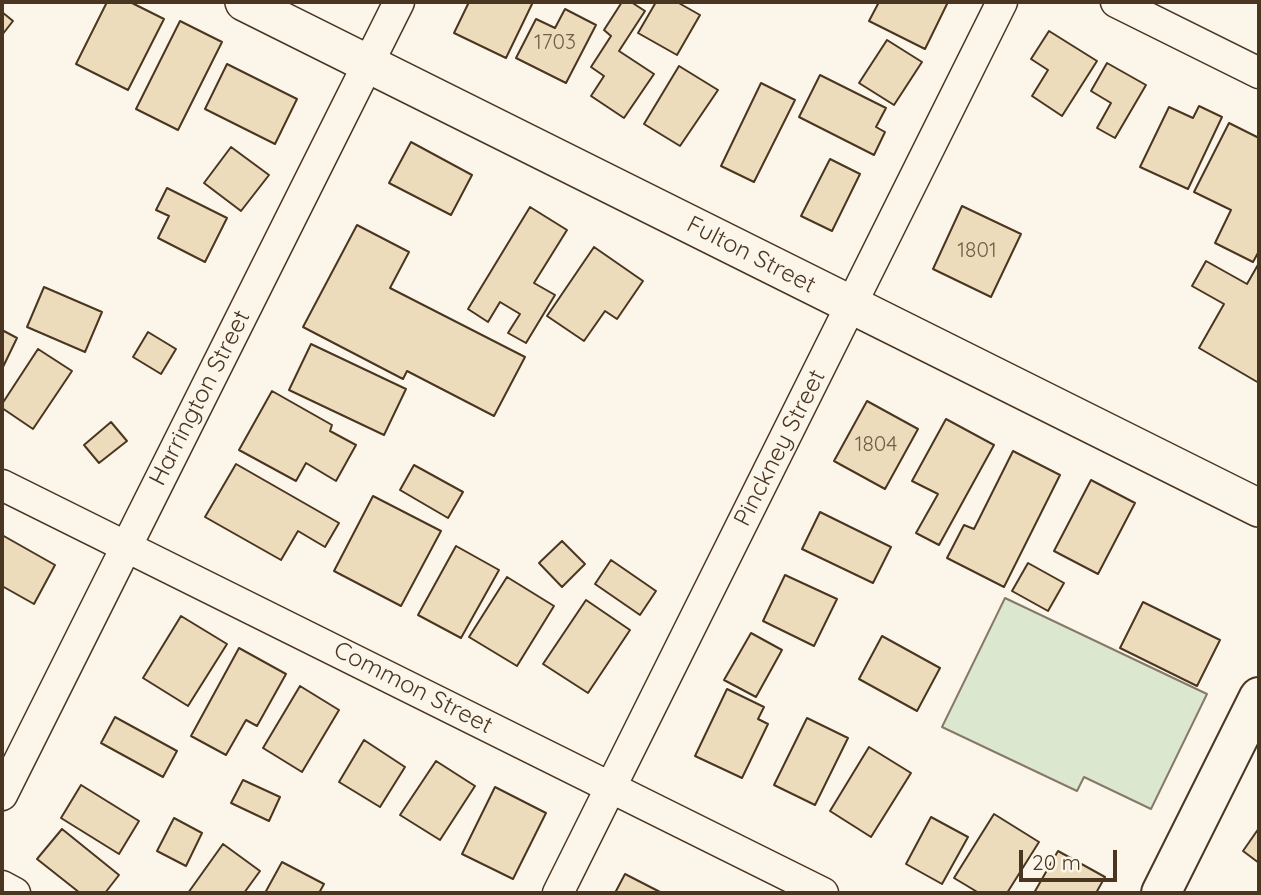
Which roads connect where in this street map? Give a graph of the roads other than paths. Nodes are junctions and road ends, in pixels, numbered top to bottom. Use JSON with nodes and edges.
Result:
{"nodes":[{"id":1,"x":244,"y":2,"type":"edge"},
{"id":2,"x":398,"y":2,"type":"edge"},
{"id":3,"x":1002,"y":2,"type":"edge"},
{"id":4,"x":1116,"y":2,"type":"edge"},
{"id":5,"x":368,"y":63,"type":"junction"},
{"id":6,"x":1259,"y":73,"type":"edge"},
{"id":7,"x":851,"y":305,"type":"junction"},
{"id":8,"x":2,"y":485,"type":"edge"},
{"id":9,"x":1259,"y":508,"type":"edge"},
{"id":10,"x":126,"y":545,"type":"junction"},
{"id":11,"x":1259,"y":697,"type":"edge"},
{"id":12,"x":611,"y":787,"type":"junction"},
{"id":13,"x":2,"y":795,"type":"edge"},
{"id":14,"x":2,"y":886,"type":"edge"},
{"id":15,"x":15,"y":893,"type":"edge"},
{"id":16,"x":558,"y":893,"type":"edge"},
{"id":17,"x":823,"y":893,"type":"edge"},
{"id":18,"x":1161,"y":893,"type":"edge"}],
"edges":[{"from":1,"to":5,"type":"street","name":"Fulton Street"},
{"from":2,"to":5,"type":"street","name":"Harrington Street"},
{"from":3,"to":7,"type":"street","name":"Pinckney Street"},
{"from":4,"to":6,"type":"street"},
{"from":5,"to":7,"type":"street","name":"Fulton Street"},
{"from":5,"to":10,"type":"street","name":"Harrington Street"},
{"from":7,"to":9,"type":"street","name":"Fulton Street"},
{"from":7,"to":12,"type":"street","name":"Pinckney Street"},
{"from":8,"to":10,"type":"street","name":"Common Street"},
{"from":10,"to":12,"type":"street","name":"Common Street"},
{"from":10,"to":13,"type":"street","name":"Harrington Street"},
{"from":11,"to":18,"type":"main road"},
{"from":12,"to":16,"type":"street","name":"Pinckney Street"},
{"from":12,"to":17,"type":"street","name":"Common Street"},
{"from":14,"to":15,"type":"street"}]}
